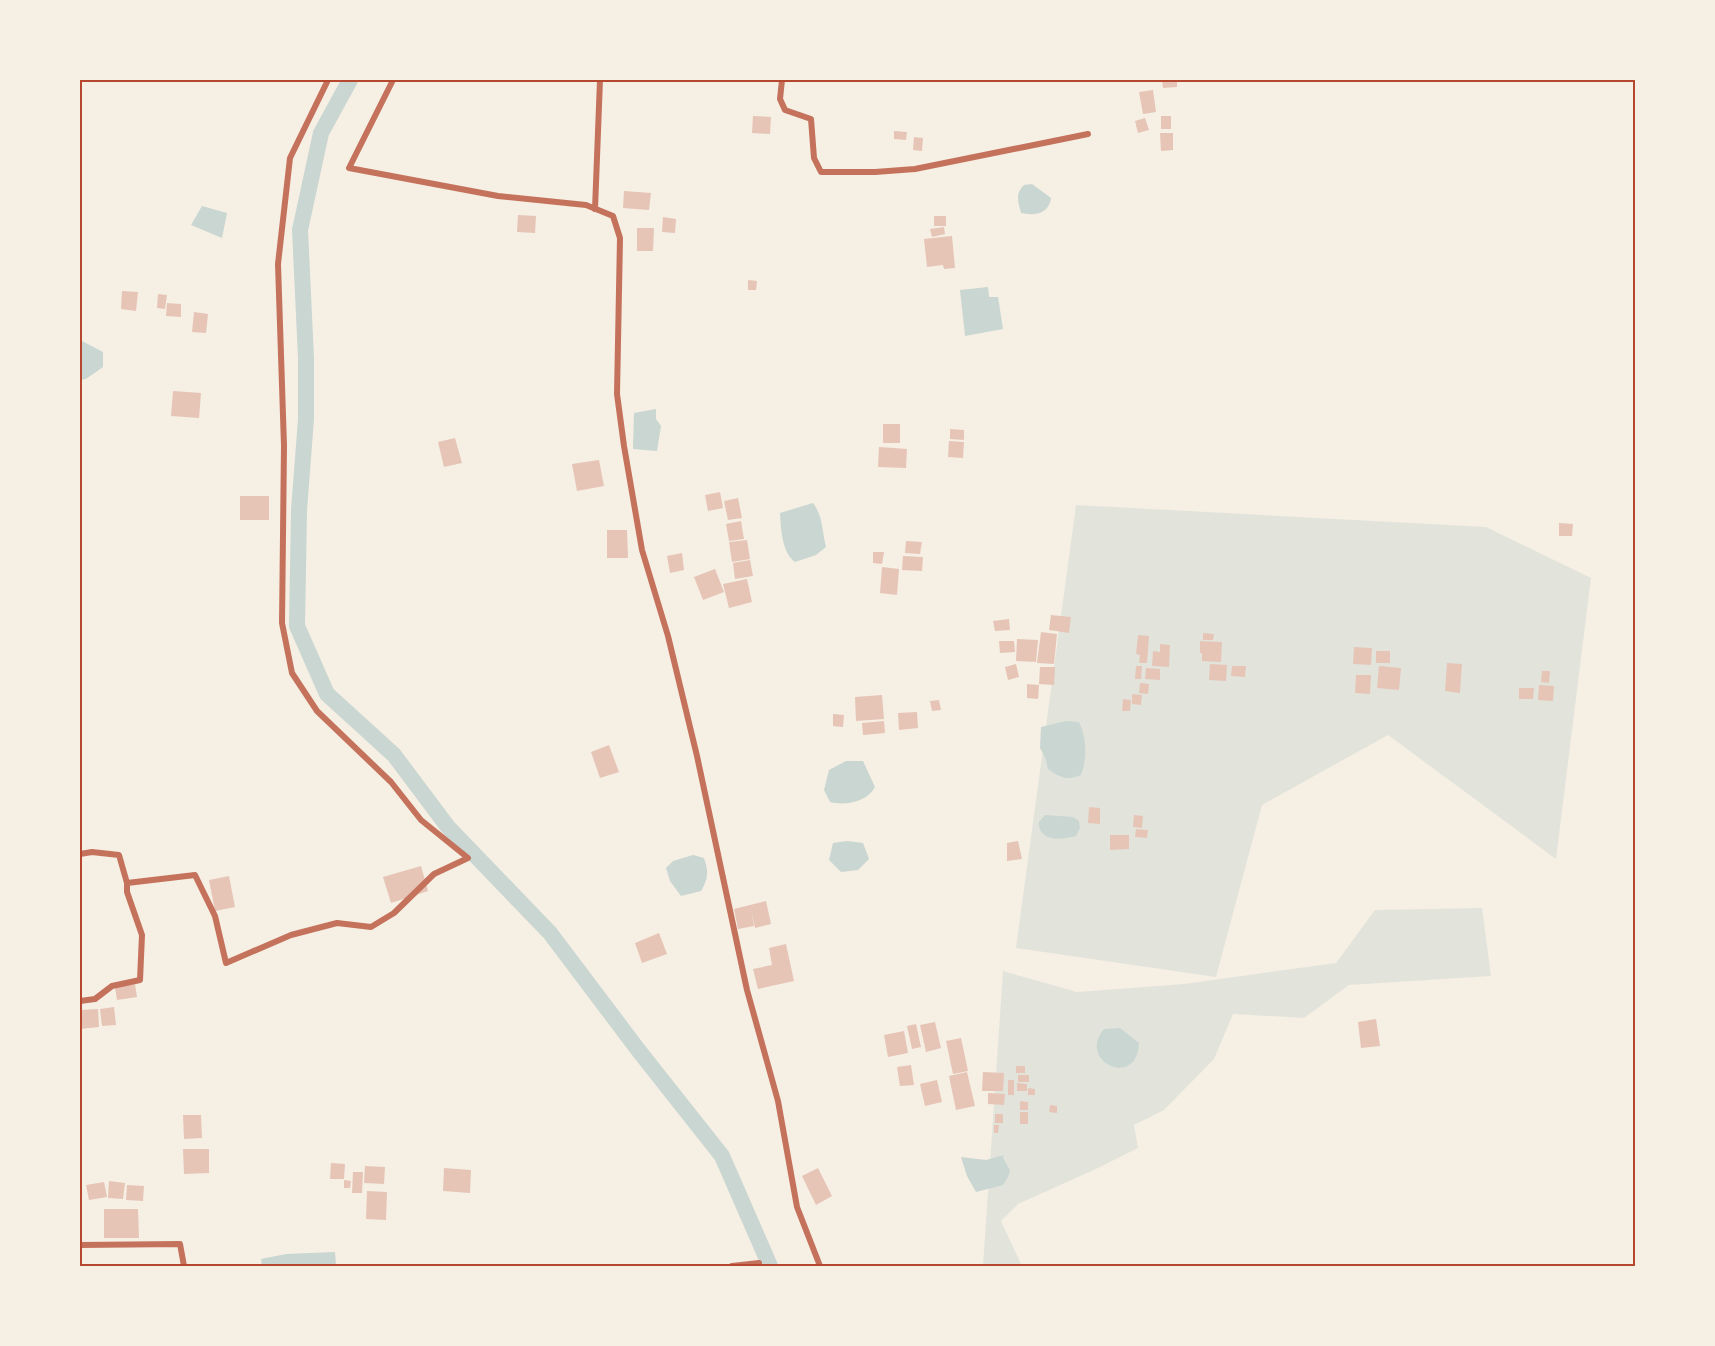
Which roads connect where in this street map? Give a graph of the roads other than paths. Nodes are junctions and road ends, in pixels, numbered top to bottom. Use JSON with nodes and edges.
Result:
{"nodes":[{"id":1,"x":328,"y":80,"type":"edge"},
{"id":2,"x":393,"y":80,"type":"edge"},
{"id":3,"x":600,"y":80,"type":"edge"},
{"id":4,"x":782,"y":80,"type":"edge"},
{"id":5,"x":1088,"y":134,"type":"dead end"},
{"id":6,"x":595,"y":209,"type":"junction"},
{"id":7,"x":80,"y":854,"type":"edge"},
{"id":8,"x":128,"y":883,"type":"junction"},
{"id":9,"x":80,"y":1001,"type":"edge"},
{"id":10,"x":80,"y":1245,"type":"edge"},
{"id":11,"x":759,"y":1263,"type":"dead end"},
{"id":12,"x":184,"y":1266,"type":"edge"},
{"id":13,"x":732,"y":1266,"type":"edge"},
{"id":14,"x":820,"y":1266,"type":"edge"}],
"edges":[{"from":1,"to":8,"type":"street"},
{"from":2,"to":6,"type":"street"},
{"from":3,"to":6,"type":"street"},
{"from":4,"to":5,"type":"street"},
{"from":6,"to":14,"type":"street"},
{"from":7,"to":8,"type":"street"},
{"from":8,"to":9,"type":"street"},
{"from":10,"to":12,"type":"street"},
{"from":11,"to":13,"type":"street"}]}
